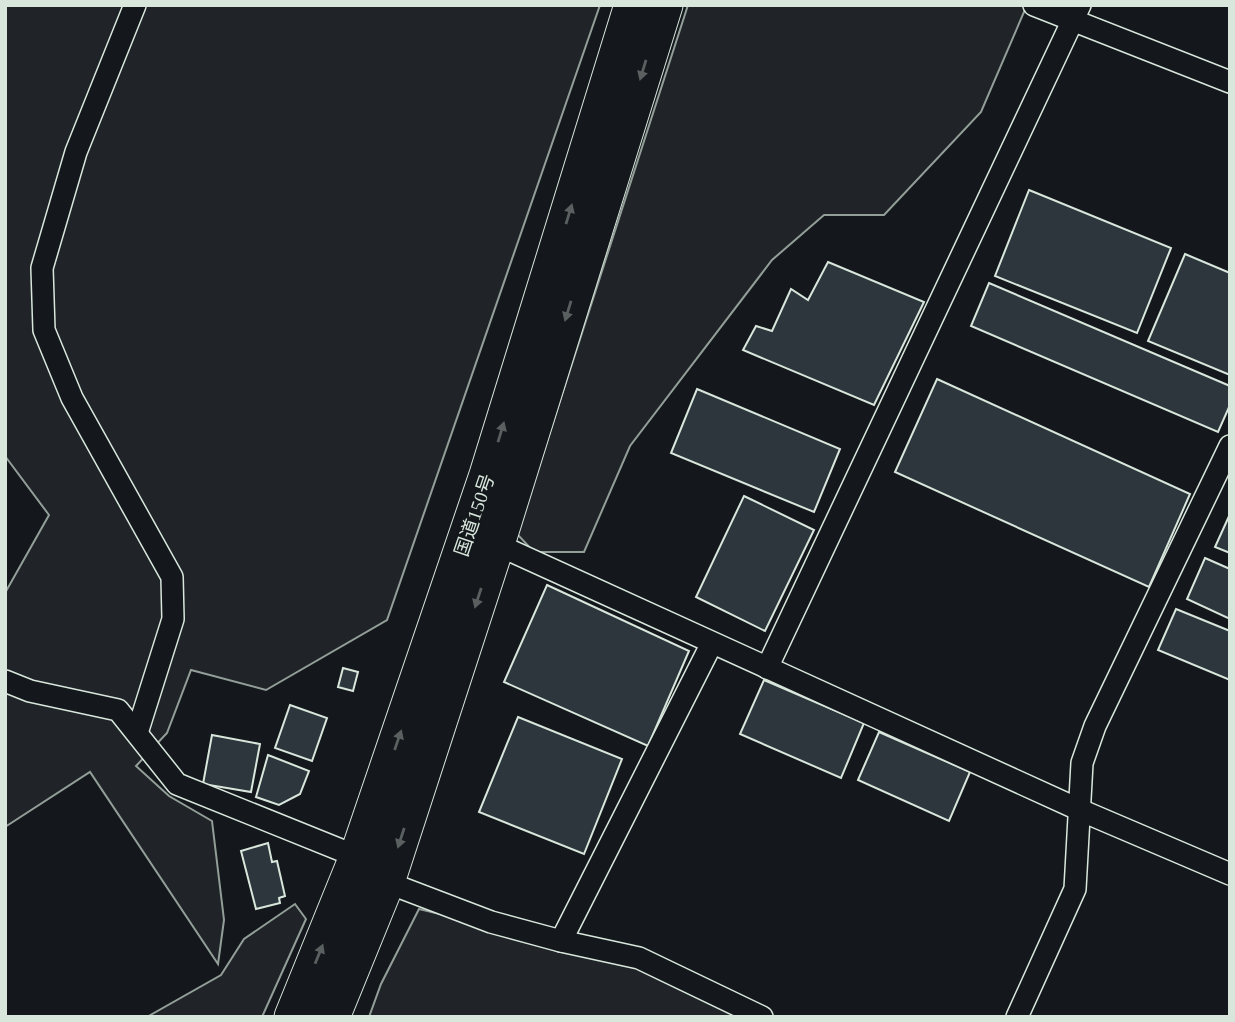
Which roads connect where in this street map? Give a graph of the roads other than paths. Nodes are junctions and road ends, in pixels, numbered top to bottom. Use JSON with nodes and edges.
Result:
{"nodes":[{"id":1,"x":135,"y":5,"type":"edge"},
{"id":2,"x":633,"y":5,"type":"edge"},
{"id":3,"x":664,"y":5,"type":"edge"},
{"id":4,"x":1034,"y":5,"type":"edge"},
{"id":5,"x":1076,"y":12,"type":"edge"},
{"id":6,"x":1230,"y":82,"type":"edge"},
{"id":7,"x":1230,"y":446,"type":"edge"},
{"id":8,"x":496,"y":544,"type":"junction"},
{"id":9,"x":712,"y":643,"type":"junction"},
{"id":10,"x":767,"y":668,"type":"junction"},
{"id":11,"x":5,"y":681,"type":"edge"},
{"id":12,"x":137,"y":733,"type":"junction"},
{"id":13,"x":1080,"y":810,"type":"junction"},
{"id":14,"x":358,"y":857,"type":"junction"},
{"id":15,"x":1230,"y":874,"type":"edge"},
{"id":16,"x":386,"y":882,"type":"junction"},
{"id":17,"x":561,"y":942,"type":"junction"},
{"id":18,"x":293,"y":1017,"type":"edge"},
{"id":19,"x":331,"y":1017,"type":"edge"},
{"id":20,"x":762,"y":1017,"type":"edge"},
{"id":21,"x":1017,"y":1017,"type":"edge"}],
"edges":[{"from":1,"to":12,"type":"street"},
{"from":14,"to":2,"type":"highway","name":"国道150号","one_way":true},
{"from":3,"to":8,"type":"highway","name":"国道150号","one_way":true},
{"from":4,"to":5,"type":"street"},
{"from":5,"to":6,"type":"street"},
{"from":5,"to":10,"type":"street"},
{"from":7,"to":13,"type":"street"},
{"from":8,"to":9,"type":"street"},
{"from":8,"to":16,"type":"highway","name":"国道150号","one_way":true},
{"from":9,"to":10,"type":"street"},
{"from":9,"to":17,"type":"street"},
{"from":10,"to":13,"type":"street"},
{"from":11,"to":12,"type":"street"},
{"from":12,"to":14,"type":"street"},
{"from":13,"to":15,"type":"street"},
{"from":13,"to":21,"type":"street"},
{"from":18,"to":14,"type":"highway","name":"国道150号","one_way":true},
{"from":16,"to":17,"type":"street"},
{"from":16,"to":19,"type":"highway","name":"国道150号"},
{"from":17,"to":20,"type":"street"}]}
